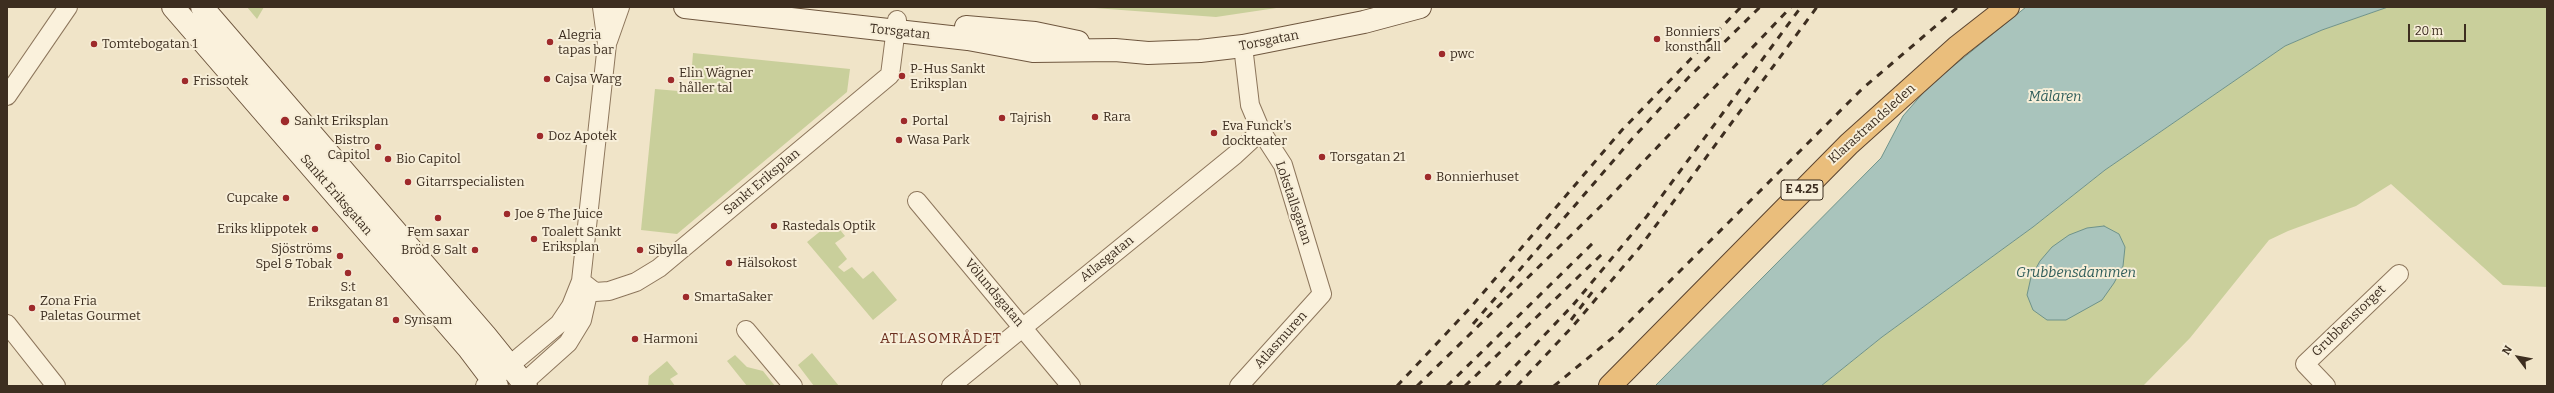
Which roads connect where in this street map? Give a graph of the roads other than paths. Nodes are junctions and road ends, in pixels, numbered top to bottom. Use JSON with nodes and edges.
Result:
{"nodes":[{"id":1,"x":68,"y":7,"type":"edge"},
{"id":2,"x":173,"y":7,"type":"edge"},
{"id":3,"x":602,"y":7,"type":"edge"},
{"id":4,"x":620,"y":7,"type":"edge"},
{"id":5,"x":685,"y":7,"type":"edge"},
{"id":6,"x":794,"y":7,"type":"edge"},
{"id":7,"x":1420,"y":7,"type":"edge"},
{"id":8,"x":1990,"y":7,"type":"edge"},
{"id":9,"x":2008,"y":7,"type":"edge"},
{"id":10,"x":207,"y":10,"type":"edge"},
{"id":11,"x":896,"y":26,"type":"junction"},
{"id":12,"x":607,"y":44,"type":"junction"},
{"id":13,"x":1243,"y":46,"type":"junction"},
{"id":14,"x":7,"y":96,"type":"edge"},
{"id":15,"x":1261,"y":131,"type":"junction"},
{"id":16,"x":917,"y":201,"type":"dead end"},
{"id":17,"x":2399,"y":274,"type":"dead end"},
{"id":18,"x":581,"y":281,"type":"junction"},
{"id":19,"x":1322,"y":294,"type":"joint"},
{"id":20,"x":7,"y":324,"type":"edge"},
{"id":21,"x":1022,"y":327,"type":"junction"},
{"id":22,"x":746,"y":330,"type":"dead end"},
{"id":23,"x":510,"y":365,"type":"junction"},
{"id":24,"x":492,"y":384,"type":"edge"},
{"id":25,"x":523,"y":385,"type":"edge"},
{"id":26,"x":56,"y":386,"type":"edge"},
{"id":27,"x":793,"y":386,"type":"edge"},
{"id":28,"x":951,"y":386,"type":"edge"},
{"id":29,"x":1071,"y":386,"type":"edge"},
{"id":30,"x":1239,"y":386,"type":"edge"},
{"id":31,"x":1593,"y":386,"type":"edge"},
{"id":32,"x":1610,"y":386,"type":"edge"},
{"id":33,"x":2326,"y":386,"type":"edge"}],
"edges":[{"from":1,"to":14,"type":"street"},
{"from":2,"to":24,"type":"main road","name":"Sankt Eriksgatan"},
{"from":3,"to":12,"type":"street"},
{"from":4,"to":12,"type":"street"},
{"from":5,"to":11,"type":"main road","name":"Torsgatan"},
{"from":6,"to":11,"type":"main road","name":"Torsgatan"},
{"from":7,"to":13,"type":"main road","name":"Torsgatan"},
{"from":8,"to":31,"type":"highway","name":"Klarastrandsleden","number":"E 4.25"},
{"from":9,"to":32,"type":"highway","name":"Klarastrandsleden","number":"E 4.25"},
{"from":10,"to":23,"type":"main road","name":"Sankt Eriksgatan"},
{"from":11,"to":13,"type":"main road","name":"Torsgatan"},
{"from":11,"to":18,"type":"street","name":"Sankt Eriksplan"},
{"from":12,"to":18,"type":"street"},
{"from":13,"to":15,"type":"street","name":"Lokstallsgatan"},
{"from":15,"to":19,"type":"street","name":"Lokstallsgatan"},
{"from":15,"to":21,"type":"street","name":"Atlasgatan"},
{"from":16,"to":21,"type":"street","name":"Völundsgatan"},
{"from":17,"to":33,"type":"street","name":"Grubbenstorget"},
{"from":18,"to":23,"type":"street"},
{"from":18,"to":25,"type":"street"},
{"from":19,"to":30,"type":"street","name":"Atlasmuren"},
{"from":20,"to":26,"type":"street"},
{"from":21,"to":28,"type":"street","name":"Atlasgatan"},
{"from":21,"to":29,"type":"street","name":"Völundsgatan"},
{"from":22,"to":27,"type":"street"},
{"from":23,"to":24,"type":"street"},
{"from":23,"to":25,"type":"main road","name":"Sankt Eriksgatan"}]}
